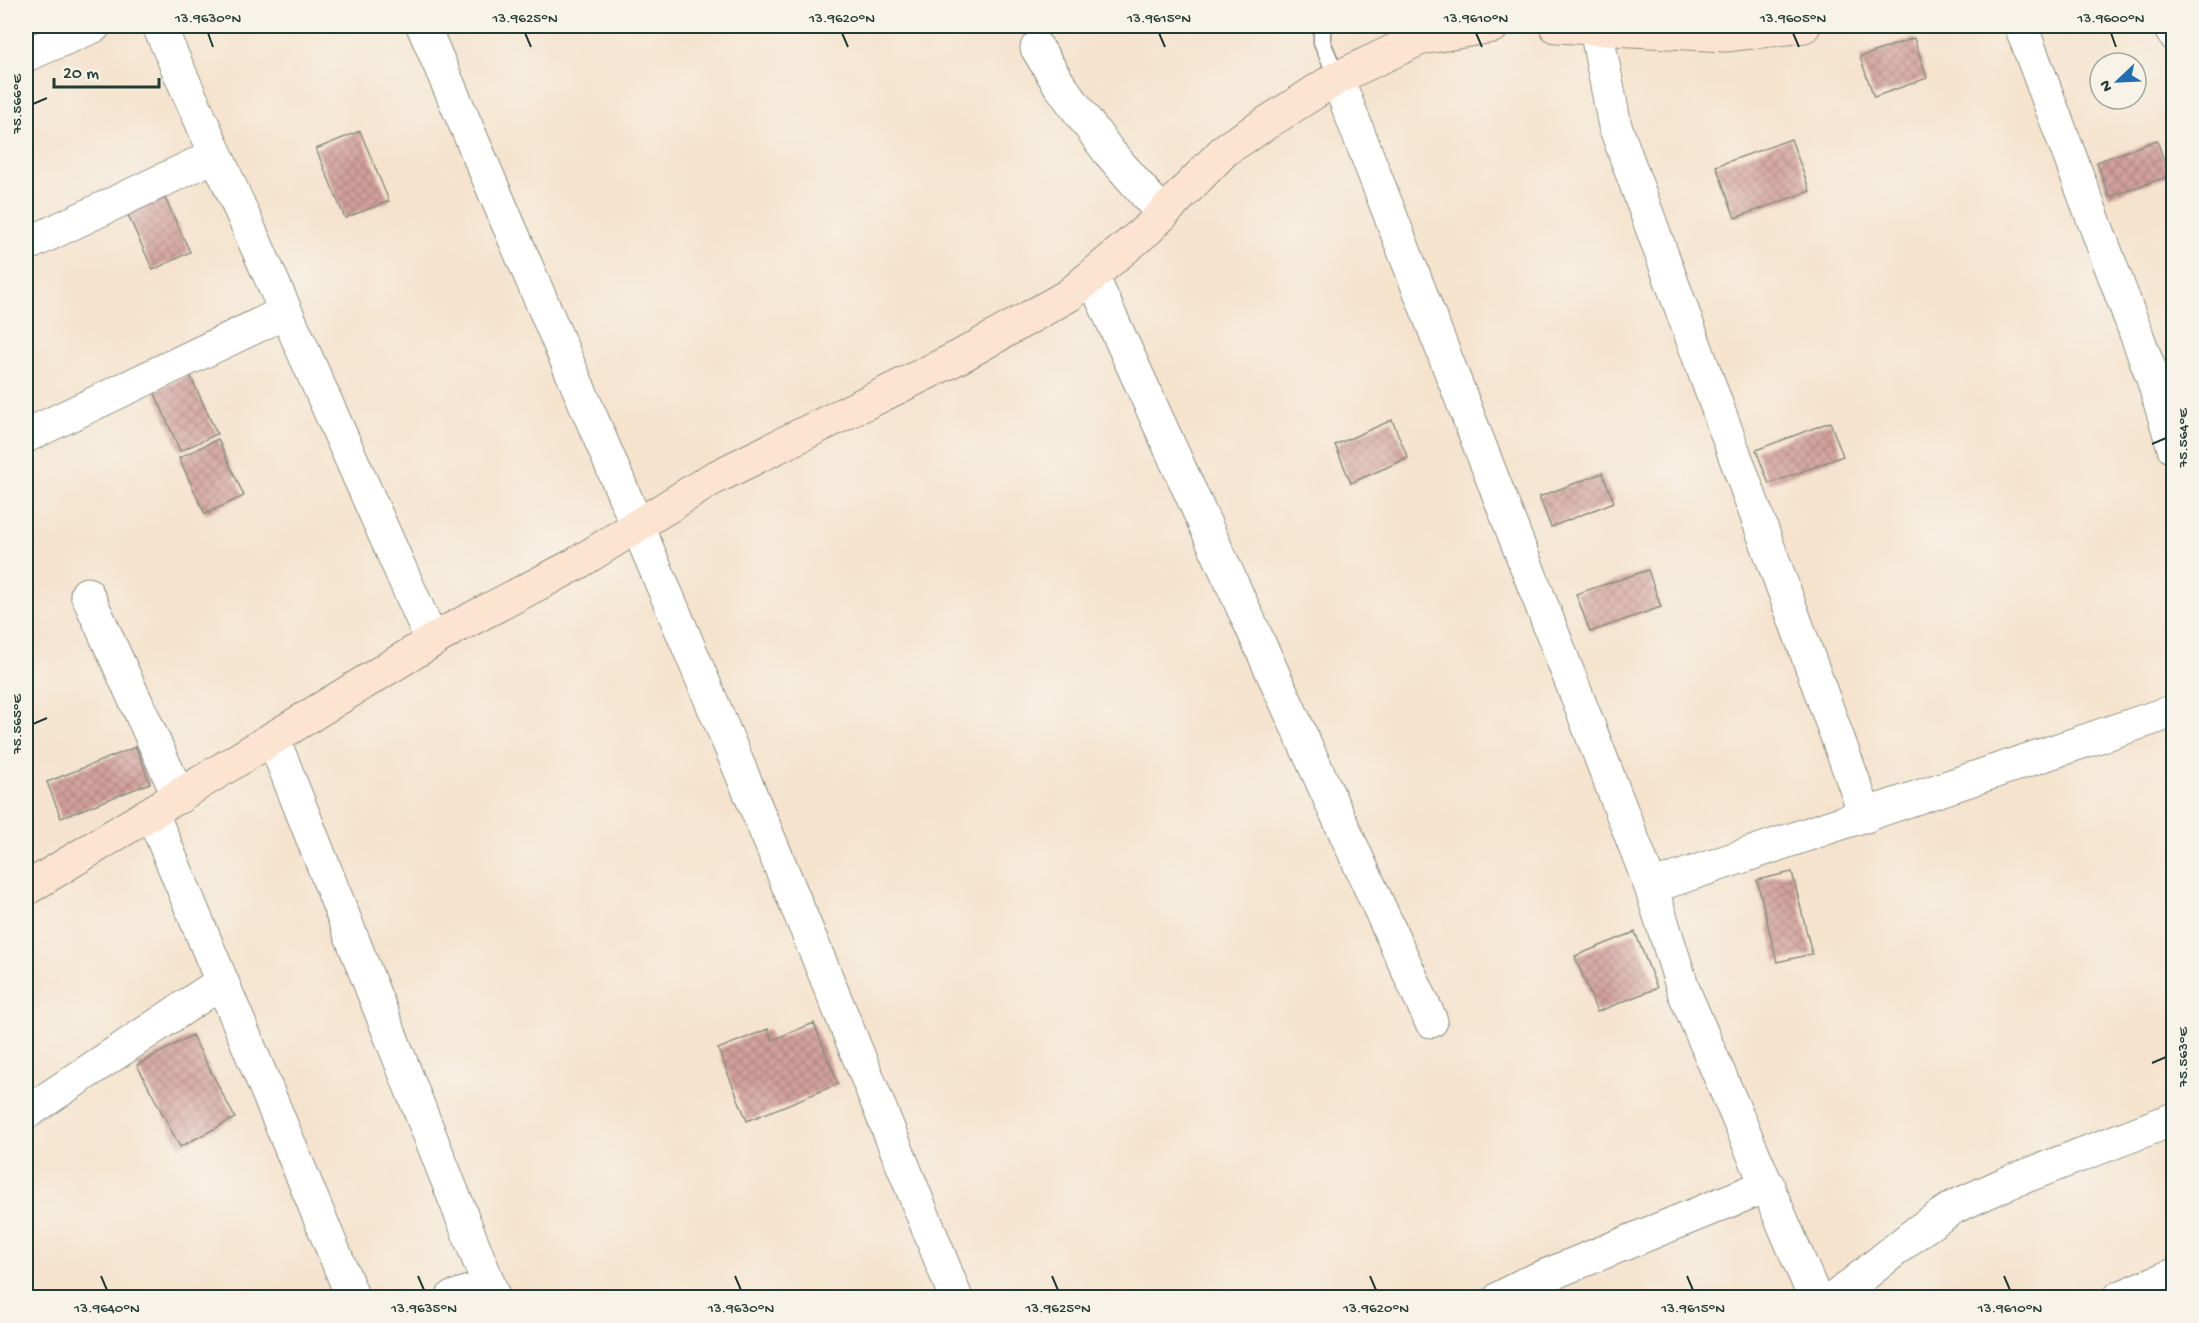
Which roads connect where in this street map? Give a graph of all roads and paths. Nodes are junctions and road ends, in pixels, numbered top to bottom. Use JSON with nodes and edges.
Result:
{"nodes":[{"id":1,"x":94,"y":26,"type":"edge"},
{"id":2,"x":159,"y":26,"type":"edge"},
{"id":3,"x":423,"y":26,"type":"edge"},
{"id":4,"x":1322,"y":26,"type":"edge"},
{"id":5,"x":1493,"y":26,"type":"edge"},
{"id":6,"x":1556,"y":26,"type":"edge"},
{"id":7,"x":1804,"y":26,"type":"edge"},
{"id":8,"x":2021,"y":26,"type":"edge"},
{"id":9,"x":2169,"y":26,"type":"edge"},
{"id":10,"x":1596,"y":29,"type":"junction"},
{"id":11,"x":2174,"y":34,"type":"edge"},
{"id":12,"x":1037,"y":48,"type":"dead end"},
{"id":13,"x":26,"y":55,"type":"edge"},
{"id":14,"x":1337,"y":78,"type":"junction"},
{"id":15,"x":216,"y":155,"type":"junction"},
{"id":16,"x":1163,"y":214,"type":"junction"},
{"id":17,"x":26,"y":245,"type":"edge"},
{"id":18,"x":1092,"y":276,"type":"junction"},
{"id":19,"x":286,"y":312,"type":"junction"},
{"id":20,"x":26,"y":436,"type":"edge"},
{"id":21,"x":2174,"y":448,"type":"edge"},
{"id":22,"x":638,"y":526,"type":"junction"},
{"id":23,"x":87,"y":594,"type":"dead end"},
{"id":24,"x":432,"y":641,"type":"junction"},
{"id":25,"x":2174,"y":711,"type":"edge"},
{"id":26,"x":273,"y":738,"type":"junction"},
{"id":27,"x":166,"y":805,"type":"junction"},
{"id":28,"x":1866,"y":816,"type":"junction"},
{"id":29,"x":1651,"y":887,"type":"junction"},
{"id":30,"x":26,"y":889,"type":"edge"},
{"id":31,"x":222,"y":982,"type":"junction"},
{"id":32,"x":1431,"y":1021,"type":"dead end"},
{"id":33,"x":26,"y":1113,"type":"edge"},
{"id":34,"x":2174,"y":1119,"type":"edge"},
{"id":35,"x":1768,"y":1185,"type":"junction"},
{"id":36,"x":2174,"y":1275,"type":"edge"},
{"id":37,"x":492,"y":1291,"type":"edge"},
{"id":38,"x":1848,"y":1294,"type":"edge"},
{"id":39,"x":352,"y":1298,"type":"edge"},
{"id":40,"x":452,"y":1298,"type":"edge"},
{"id":41,"x":956,"y":1298,"type":"edge"},
{"id":42,"x":1500,"y":1298,"type":"edge"},
{"id":43,"x":1815,"y":1298,"type":"edge"},
{"id":44,"x":2120,"y":1298,"type":"edge"}],
"edges":[{"from":1,"to":13,"type":"street"},
{"from":2,"to":15,"type":"street"},
{"from":3,"to":22,"type":"street"},
{"from":4,"to":14,"type":"lane"},
{"from":5,"to":14,"type":"street"},
{"from":6,"to":10,"type":"street"},
{"from":7,"to":10,"type":"street"},
{"from":8,"to":21,"type":"street"},
{"from":9,"to":11,"type":"street"},
{"from":10,"to":28,"type":"street"},
{"from":12,"to":16,"type":"street"},
{"from":14,"to":16,"type":"street"},
{"from":14,"to":29,"type":"street"},
{"from":15,"to":17,"type":"street"},
{"from":15,"to":19,"type":"street"},
{"from":16,"to":18,"type":"street"},
{"from":18,"to":22,"type":"street"},
{"from":18,"to":32,"type":"street"},
{"from":19,"to":20,"type":"street"},
{"from":19,"to":24,"type":"street"},
{"from":22,"to":24,"type":"street"},
{"from":22,"to":41,"type":"street"},
{"from":23,"to":27,"type":"street"},
{"from":24,"to":26,"type":"street"},
{"from":25,"to":28,"type":"street"},
{"from":26,"to":27,"type":"street"},
{"from":26,"to":37,"type":"street"},
{"from":27,"to":30,"type":"street"},
{"from":27,"to":31,"type":"street"},
{"from":28,"to":29,"type":"street"},
{"from":29,"to":35,"type":"street"},
{"from":31,"to":33,"type":"street"},
{"from":31,"to":39,"type":"street"},
{"from":34,"to":38,"type":"street"},
{"from":35,"to":42,"type":"street"},
{"from":35,"to":43,"type":"street"},
{"from":36,"to":44,"type":"street"},
{"from":37,"to":40,"type":"street"}]}
